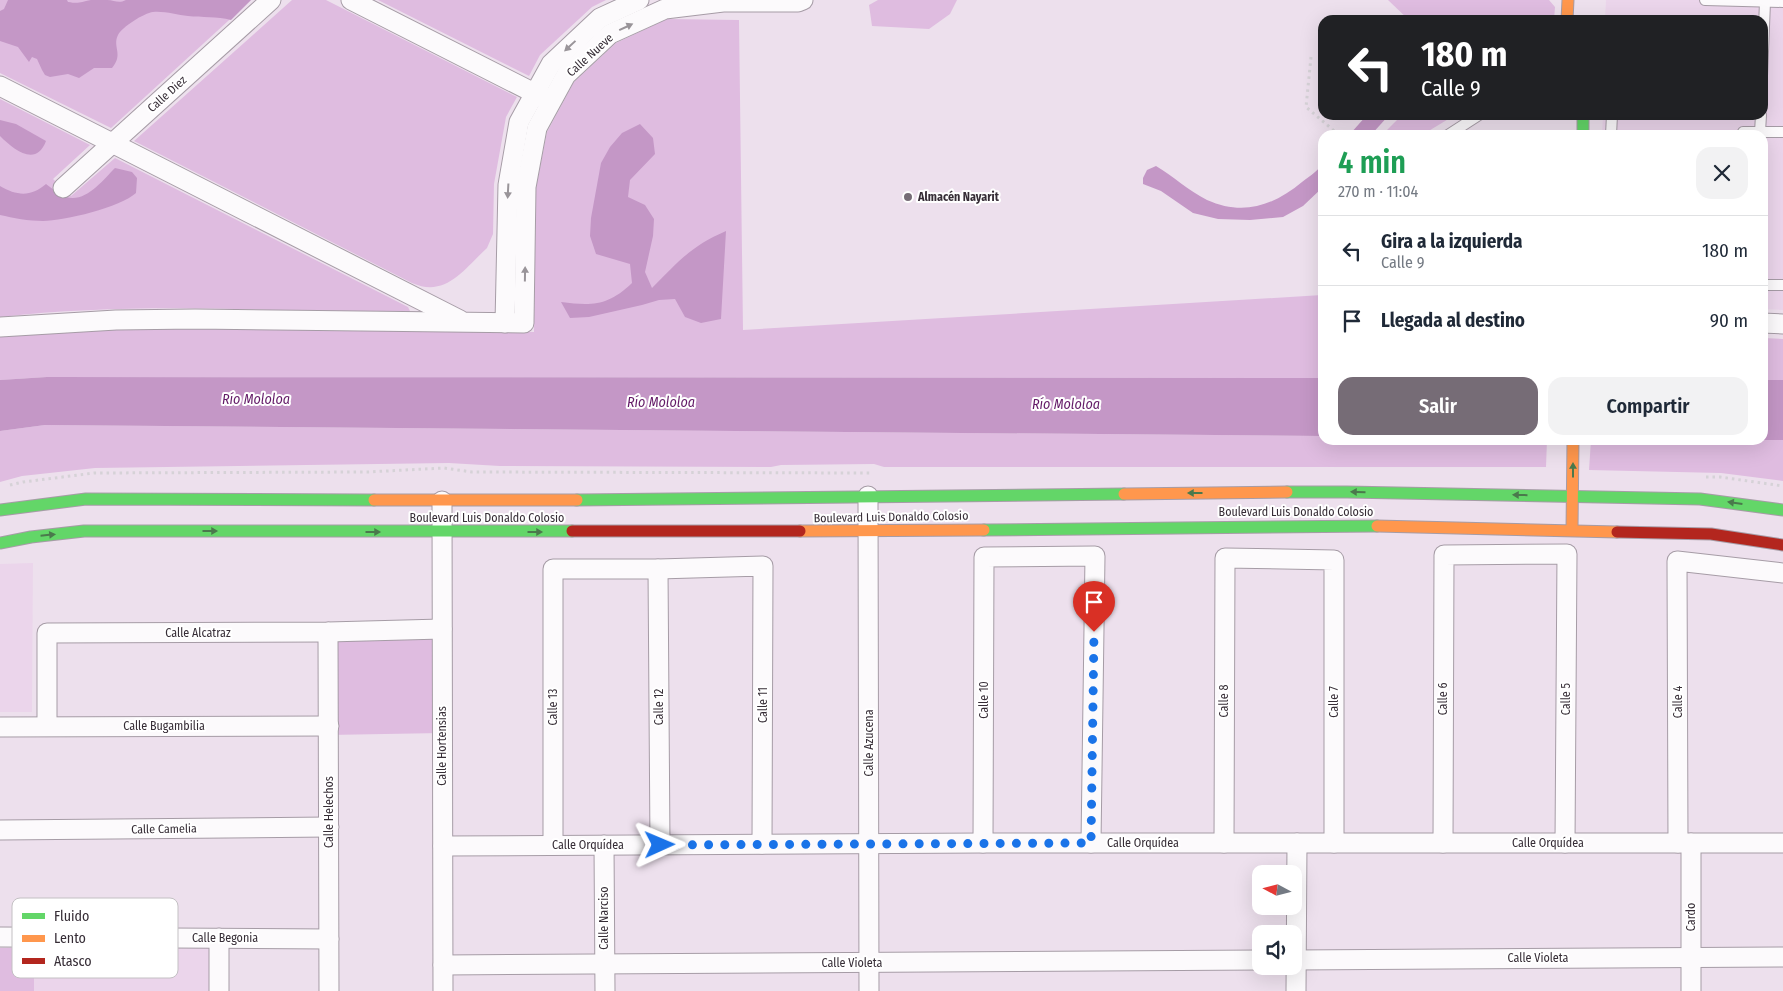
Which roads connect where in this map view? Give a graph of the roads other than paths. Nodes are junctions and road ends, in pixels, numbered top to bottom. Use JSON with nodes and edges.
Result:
{"nodes":[{"id":1,"x":271,"y":0,"type":"edge"},
{"id":2,"x":351,"y":0,"type":"edge"},
{"id":3,"x":639,"y":0,"type":"edge"},
{"id":4,"x":803,"y":0,"type":"edge"},
{"id":5,"x":1568,"y":0,"type":"edge"},
{"id":6,"x":1705,"y":0,"type":"edge"},
{"id":7,"x":1765,"y":2,"type":"junction"},
{"id":8,"x":1783,"y":2,"type":"edge"},
{"id":9,"x":1567,"y":15,"type":"edge"},
{"id":10,"x":1764,"y":15,"type":"edge"},
{"id":11,"x":0,"y":86,"type":"edge"},
{"id":12,"x":543,"y":98,"type":"junction"},
{"id":13,"x":1471,"y":120,"type":"edge"},
{"id":14,"x":1456,"y":130,"type":"edge"},
{"id":15,"x":1768,"y":132,"type":"edge"},
{"id":16,"x":1783,"y":132,"type":"edge"},
{"id":17,"x":112,"y":143,"type":"junction"},
{"id":18,"x":63,"y":188,"type":"dead end"},
{"id":19,"x":1768,"y":284,"type":"edge"},
{"id":20,"x":1783,"y":285,"type":"edge"},
{"id":21,"x":464,"y":322,"type":"junction"},
{"id":22,"x":1768,"y":323,"type":"edge"},
{"id":23,"x":1783,"y":324,"type":"edge"},
{"id":24,"x":0,"y":327,"type":"edge"},
{"id":25,"x":1573,"y":445,"type":"edge"},
{"id":26,"x":868,"y":496,"type":"junction"},
{"id":27,"x":1573,"y":496,"type":"junction"},
{"id":28,"x":592,"y":500,"type":"junction"},
{"id":29,"x":448,"y":507,"type":"junction"},
{"id":30,"x":0,"y":510,"type":"edge"},
{"id":31,"x":1783,"y":510,"type":"edge"},
{"id":32,"x":549,"y":511,"type":"dead end"},
{"id":33,"x":1572,"y":530,"type":"junction"},
{"id":34,"x":868,"y":531,"type":"junction"},
{"id":35,"x":442,"y":532,"type":"junction"},
{"id":36,"x":0,"y":543,"type":"edge"},
{"id":37,"x":1783,"y":545,"type":"edge"},
{"id":38,"x":1567,"y":554,"type":"joint"},
{"id":39,"x":1334,"y":560,"type":"joint"},
{"id":40,"x":658,"y":569,"type":"junction"},
{"id":41,"x":1783,"y":573,"type":"edge"},
{"id":42,"x":442,"y":629,"type":"junction"},
{"id":43,"x":328,"y":632,"type":"junction"},
{"id":44,"x":47,"y":726,"type":"junction"},
{"id":45,"x":329,"y":726,"type":"junction"},
{"id":46,"x":0,"y":727,"type":"edge"},
{"id":47,"x":329,"y":827,"type":"junction"},
{"id":48,"x":0,"y":830,"type":"edge"},
{"id":49,"x":983,"y":843,"type":"junction"},
{"id":50,"x":1091,"y":843,"type":"junction"},
{"id":51,"x":1224,"y":843,"type":"junction"},
{"id":52,"x":1297,"y":843,"type":"junction"},
{"id":53,"x":1334,"y":843,"type":"junction"},
{"id":54,"x":1443,"y":843,"type":"junction"},
{"id":55,"x":1565,"y":843,"type":"junction"},
{"id":56,"x":1684,"y":843,"type":"junction"},
{"id":57,"x":1783,"y":843,"type":"edge"},
{"id":58,"x":762,"y":844,"type":"junction"},
{"id":59,"x":869,"y":844,"type":"junction"},
{"id":60,"x":553,"y":845,"type":"junction"},
{"id":61,"x":604,"y":845,"type":"junction"},
{"id":62,"x":660,"y":845,"type":"junction"},
{"id":63,"x":443,"y":846,"type":"junction"},
{"id":64,"x":1296,"y":925,"type":"edge"},
{"id":65,"x":178,"y":938,"type":"edge"},
{"id":66,"x":218,"y":938,"type":"junction"},
{"id":67,"x":329,"y":939,"type":"junction"},
{"id":68,"x":1783,"y":957,"type":"edge"},
{"id":69,"x":1691,"y":958,"type":"junction"},
{"id":70,"x":1252,"y":960,"type":"edge"},
{"id":71,"x":1302,"y":960,"type":"edge"},
{"id":72,"x":869,"y":962,"type":"junction"},
{"id":73,"x":604,"y":964,"type":"junction"},
{"id":74,"x":443,"y":965,"type":"junction"},
{"id":75,"x":1295,"y":975,"type":"edge"},
{"id":76,"x":220,"y":991,"type":"edge"},
{"id":77,"x":329,"y":991,"type":"edge"},
{"id":78,"x":443,"y":991,"type":"edge"},
{"id":79,"x":604,"y":991,"type":"edge"},
{"id":80,"x":869,"y":991,"type":"edge"},
{"id":81,"x":1296,"y":991,"type":"edge"},
{"id":82,"x":1691,"y":991,"type":"edge"}],
"edges":[{"from":1,"to":17,"type":"street","name":"Calle Diez"},
{"from":2,"to":12,"type":"street"},
{"from":3,"to":12,"type":"street","name":"Calle Nueve","one_way":true},
{"from":12,"to":4,"type":"street","name":"Calle Nueve","one_way":true},
{"from":5,"to":9,"type":"main road"},
{"from":6,"to":7,"type":"lane"},
{"from":7,"to":8,"type":"lane"},
{"from":7,"to":10,"type":"lane"},
{"from":11,"to":17,"type":"street"},
{"from":12,"to":21,"type":"street","name":"Calle Nueve"},
{"from":13,"to":14,"type":"lane"},
{"from":15,"to":16,"type":"lane"},
{"from":17,"to":18,"type":"street","name":"Calle Diez"},
{"from":17,"to":21,"type":"street"},
{"from":19,"to":20,"type":"lane"},
{"from":21,"to":24,"type":"street"},
{"from":22,"to":23,"type":"street"},
{"from":27,"to":25,"type":"main road","one_way":true},
{"from":27,"to":26,"type":"main road","name":"Boulevard Luis Donaldo Colosio","one_way":true},
{"from":26,"to":28,"type":"main road","name":"Boulevard Luis Donaldo Colosio"},
{"from":26,"to":34,"type":"street","name":"Calle Azucena"},
{"from":31,"to":27,"type":"main road","name":"Boulevard Luis Donaldo Colosio","one_way":true},
{"from":27,"to":33,"type":"main road"},
{"from":28,"to":29,"type":"main road","name":"Boulevard Luis Donaldo Colosio"},
{"from":28,"to":32,"type":"main road"},
{"from":29,"to":30,"type":"main road","name":"Boulevard Luis Donaldo Colosio"},
{"from":29,"to":35,"type":"street","name":"Calle Hortensias"},
{"from":33,"to":34,"type":"main road","name":"Boulevard Luis Donaldo Colosio"},
{"from":33,"to":37,"type":"main road","name":"Boulevard Luis Donaldo Colosio"},
{"from":35,"to":34,"type":"main road","name":"Boulevard Luis Donaldo Colosio","one_way":true},
{"from":34,"to":59,"type":"street","name":"Calle Azucena"},
{"from":36,"to":35,"type":"main road","name":"Boulevard Luis Donaldo Colosio","one_way":true},
{"from":35,"to":42,"type":"street","name":"Calle Hortensias"},
{"from":38,"to":54,"type":"street","name":"Calle 6"},
{"from":38,"to":55,"type":"street","name":"Calle 5"},
{"from":39,"to":51,"type":"street","name":"Calle 8"},
{"from":39,"to":53,"type":"street","name":"Calle 7"},
{"from":40,"to":58,"type":"street","name":"Calle 11"},
{"from":40,"to":60,"type":"street","name":"Calle 13"},
{"from":40,"to":62,"type":"street","name":"Calle 12"},
{"from":41,"to":56,"type":"street","name":"Calle 4"},
{"from":42,"to":43,"type":"street","name":"Calle Alcatraz"},
{"from":42,"to":63,"type":"street","name":"Calle Hortensias"},
{"from":43,"to":44,"type":"street","name":"Calle Alcatraz"},
{"from":43,"to":45,"type":"street","name":"Calle Helechos"},
{"from":44,"to":45,"type":"street","name":"Calle Bugambilia"},
{"from":44,"to":46,"type":"street","name":"Calle Bugambilia"},
{"from":45,"to":47,"type":"street","name":"Calle Helechos"},
{"from":47,"to":48,"type":"street","name":"Calle Camelia"},
{"from":47,"to":67,"type":"street","name":"Calle Helechos"},
{"from":49,"to":50,"type":"street","name":"Calle Orquídea"},
{"from":49,"to":50,"type":"street","name":"Calle 10"},
{"from":49,"to":59,"type":"street","name":"Calle Orquídea"},
{"from":50,"to":51,"type":"street","name":"Calle Orquídea"},
{"from":51,"to":52,"type":"street","name":"Calle Orquídea"},
{"from":52,"to":53,"type":"street","name":"Calle Orquídea"},
{"from":52,"to":64,"type":"street"},
{"from":53,"to":54,"type":"street","name":"Calle Orquídea"},
{"from":54,"to":55,"type":"street","name":"Calle Orquídea"},
{"from":55,"to":56,"type":"street","name":"Calle Orquídea"},
{"from":56,"to":57,"type":"street","name":"Calle Orquídea"},
{"from":56,"to":69,"type":"street","name":"Cardo"},
{"from":58,"to":59,"type":"street","name":"Calle Orquídea"},
{"from":58,"to":62,"type":"street","name":"Calle Orquídea"},
{"from":59,"to":72,"type":"street","name":"Calle Azucena"},
{"from":60,"to":61,"type":"street","name":"Calle Orquídea"},
{"from":60,"to":63,"type":"street","name":"Calle Orquídea"},
{"from":61,"to":62,"type":"street","name":"Calle Orquídea"},
{"from":61,"to":73,"type":"street","name":"Calle Narciso"},
{"from":63,"to":74,"type":"street","name":"Calle Hortensias"},
{"from":65,"to":66,"type":"street","name":"Calle Begonia"},
{"from":66,"to":67,"type":"street","name":"Calle Begonia"},
{"from":66,"to":76,"type":"street"},
{"from":67,"to":77,"type":"street","name":"Calle Helechos"},
{"from":68,"to":69,"type":"street","name":"Calle Violeta"},
{"from":69,"to":71,"type":"street","name":"Calle Violeta"},
{"from":69,"to":82,"type":"street","name":"Cardo"},
{"from":70,"to":72,"type":"street","name":"Calle Violeta"},
{"from":72,"to":73,"type":"street","name":"Calle Violeta"},
{"from":72,"to":80,"type":"street","name":"Calle Azucena"},
{"from":73,"to":74,"type":"street","name":"Calle Violeta"},
{"from":73,"to":79,"type":"street","name":"Calle Narciso"},
{"from":74,"to":78,"type":"street","name":"Calle Hortensias"},
{"from":75,"to":81,"type":"street"}]}
